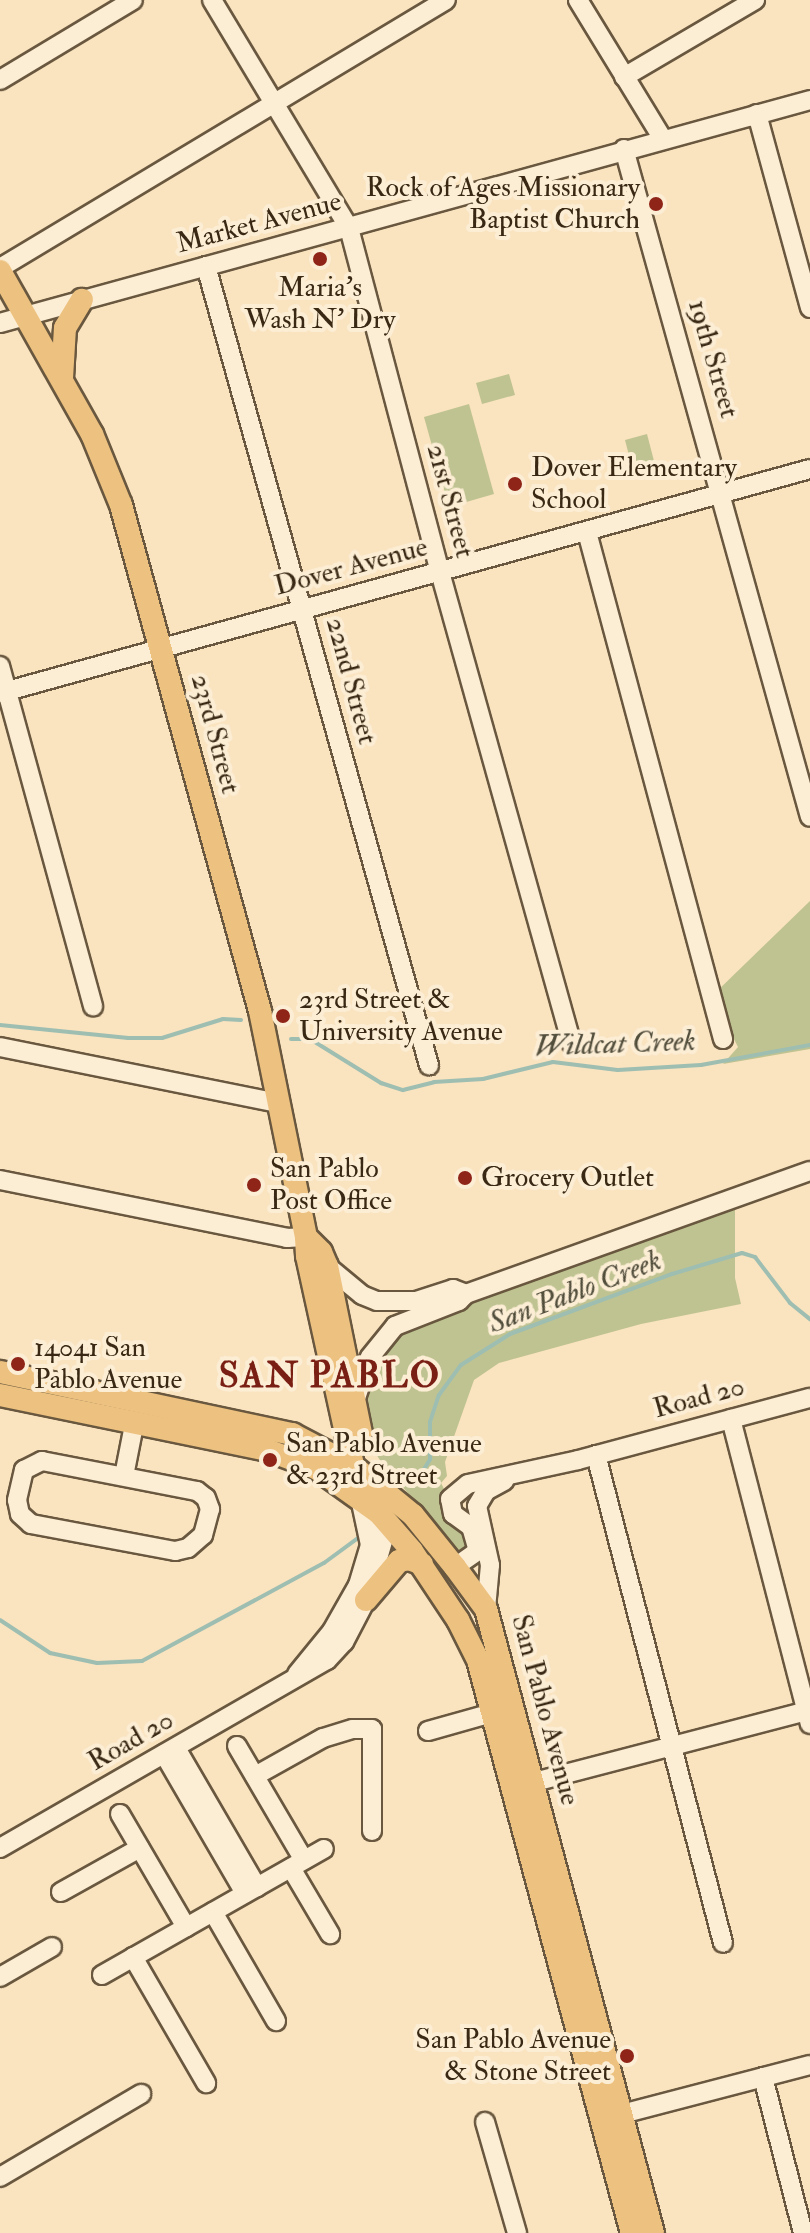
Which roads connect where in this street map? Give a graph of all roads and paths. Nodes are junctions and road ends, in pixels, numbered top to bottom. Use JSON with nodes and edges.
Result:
{"nodes":[{"id":1,"x":133,"y":0,"type":"edge"},
{"id":2,"x":212,"y":0,"type":"edge"},
{"id":3,"x":446,"y":0,"type":"edge"},
{"id":4,"x":578,"y":0,"type":"edge"},
{"id":5,"x":755,"y":0,"type":"edge"},
{"id":6,"x":624,"y":77,"type":"junction"},
{"id":7,"x":0,"y":80,"type":"edge"},
{"id":8,"x":810,"y":100,"type":"edge"},
{"id":9,"x":274,"y":103,"type":"junction"},
{"id":10,"x":757,"y":114,"type":"junction"},
{"id":11,"x":663,"y":139,"type":"junction"},
{"id":12,"x":624,"y":149,"type":"junction"},
{"id":13,"x":349,"y":228,"type":"junction"},
{"id":14,"x":206,"y":266,"type":"junction"},
{"id":15,"x":0,"y":269,"type":"edge"},
{"id":16,"x":82,"y":300,"type":"junction"},
{"id":17,"x":810,"y":308,"type":"edge"},
{"id":18,"x":26,"y":315,"type":"junction"},
{"id":19,"x":0,"y":323,"type":"edge"},
{"id":20,"x":62,"y":378,"type":"junction"},
{"id":21,"x":810,"y":469,"type":"edge"},
{"id":22,"x":722,"y":494,"type":"junction"},
{"id":23,"x":587,"y":532,"type":"junction"},
{"id":24,"x":440,"y":572,"type":"junction"},
{"id":25,"x":302,"y":609,"type":"junction"},
{"id":26,"x":161,"y":650,"type":"junction"},
{"id":27,"x":0,"y":666,"type":"edge"},
{"id":28,"x":3,"y":692,"type":"edge"},
{"id":29,"x":810,"y":817,"type":"edge"},
{"id":30,"x":93,"y":1007,"type":"dead end"},
{"id":31,"x":723,"y":1039,"type":"dead end"},
{"id":32,"x":572,"y":1044,"type":"dead end"},
{"id":33,"x":0,"y":1047,"type":"edge"},
{"id":34,"x":429,"y":1065,"type":"dead end"},
{"id":35,"x":278,"y":1103,"type":"junction"},
{"id":36,"x":810,"y":1171,"type":"edge"},
{"id":37,"x":0,"y":1180,"type":"edge"},
{"id":38,"x":306,"y":1237,"type":"junction"},
{"id":39,"x":327,"y":1266,"type":"junction"},
{"id":40,"x":466,"y":1294,"type":"junction"},
{"id":41,"x":327,"y":1346,"type":"junction"},
{"id":42,"x":0,"y":1372,"type":"edge"},
{"id":43,"x":0,"y":1395,"type":"edge"},
{"id":44,"x":810,"y":1398,"type":"edge"},
{"id":45,"x":355,"y":1401,"type":"junction"},
{"id":46,"x":731,"y":1419,"type":"junction"},
{"id":47,"x":138,"y":1426,"type":"junction"},
{"id":48,"x":292,"y":1434,"type":"junction"},
{"id":49,"x":596,"y":1455,"type":"junction"},
{"id":50,"x":353,"y":1466,"type":"junction"},
{"id":51,"x":129,"y":1477,"type":"junction"},
{"id":52,"x":510,"y":1477,"type":"junction"},
{"id":53,"x":366,"y":1490,"type":"junction"},
{"id":54,"x":379,"y":1513,"type":"junction"},
{"id":55,"x":422,"y":1564,"type":"junction"},
{"id":56,"x":455,"y":1567,"type":"junction"},
{"id":57,"x":366,"y":1600,"type":"junction"},
{"id":58,"x":486,"y":1609,"type":"junction"},
{"id":59,"x":290,"y":1683,"type":"junction"},
{"id":60,"x":492,"y":1713,"type":"junction"},
{"id":61,"x":809,"y":1715,"type":"edge"},
{"id":62,"x":428,"y":1731,"type":"dead end"},
{"id":63,"x":670,"y":1744,"type":"junction"},
{"id":64,"x":237,"y":1746,"type":"dead end"},
{"id":65,"x":170,"y":1751,"type":"junction"},
{"id":66,"x":255,"y":1776,"type":"junction"},
{"id":67,"x":524,"y":1785,"type":"junction"},
{"id":68,"x":120,"y":1814,"type":"dead end"},
{"id":69,"x":372,"y":1831,"type":"dead end"},
{"id":70,"x":0,"y":1848,"type":"edge"},
{"id":71,"x":140,"y":1848,"type":"junction"},
{"id":72,"x":324,"y":1849,"type":"dead end"},
{"id":73,"x":298,"y":1864,"type":"junction"},
{"id":74,"x":251,"y":1890,"type":"junction"},
{"id":75,"x":61,"y":1892,"type":"dead end"},
{"id":76,"x":213,"y":1912,"type":"junction"},
{"id":77,"x":186,"y":1927,"type":"junction"},
{"id":78,"x":330,"y":1934,"type":"dead end"},
{"id":79,"x":723,"y":1943,"type":"dead end"},
{"id":80,"x":52,"y":1947,"type":"dead end"},
{"id":81,"x":133,"y":1957,"type":"junction"},
{"id":82,"x":102,"y":1975,"type":"dead end"},
{"id":83,"x":0,"y":1977,"type":"edge"},
{"id":84,"x":276,"y":2021,"type":"dead end"},
{"id":85,"x":810,"y":2065,"type":"edge"},
{"id":86,"x":588,"y":2068,"type":"junction"},
{"id":87,"x":763,"y":2077,"type":"junction"},
{"id":88,"x":206,"y":2083,"type":"dead end"},
{"id":89,"x":141,"y":2094,"type":"dead end"},
{"id":90,"x":622,"y":2114,"type":"junction"},
{"id":91,"x":485,"y":2122,"type":"dead end"},
{"id":92,"x":607,"y":2142,"type":"junction"},
{"id":93,"x":0,"y":2177,"type":"edge"},
{"id":94,"x":645,"y":2201,"type":"junction"},
{"id":95,"x":517,"y":2233,"type":"edge"},
{"id":96,"x":632,"y":2233,"type":"edge"},
{"id":97,"x":653,"y":2233,"type":"edge"},
{"id":98,"x":803,"y":2233,"type":"edge"}],
"edges":[{"from":1,"to":7,"type":"street"},
{"from":2,"to":9,"type":"street","name":"21st Street"},
{"from":3,"to":9,"type":"street"},
{"from":4,"to":6,"type":"street"},
{"from":5,"to":6,"type":"street"},
{"from":6,"to":11,"type":"street"},
{"from":8,"to":10,"type":"street","name":"Market Avenue"},
{"from":9,"to":13,"type":"street","name":"21st Street"},
{"from":9,"to":15,"type":"street"},
{"from":10,"to":11,"type":"street","name":"Market Avenue"},
{"from":10,"to":17,"type":"street"},
{"from":11,"to":12,"type":"street","name":"Market Avenue"},
{"from":12,"to":13,"type":"street","name":"Market Avenue"},
{"from":12,"to":22,"type":"street","name":"19th Street"},
{"from":13,"to":14,"type":"street","name":"Market Avenue"},
{"from":13,"to":24,"type":"street","name":"21st Street"},
{"from":14,"to":16,"type":"street","name":"Market Avenue"},
{"from":14,"to":25,"type":"street","name":"22nd Street"},
{"from":15,"to":18,"type":"main road","name":"23rd Street"},
{"from":16,"to":18,"type":"street","name":"Market Avenue"},
{"from":16,"to":20,"type":"main road"},
{"from":18,"to":19,"type":"street","name":"Market Avenue"},
{"from":18,"to":20,"type":"main road","name":"23rd Street"},
{"from":20,"to":26,"type":"main road","name":"23rd Street"},
{"from":21,"to":22,"type":"street","name":"Dover Avenue"},
{"from":22,"to":23,"type":"street","name":"Dover Avenue"},
{"from":22,"to":29,"type":"street","name":"19th Street"},
{"from":23,"to":24,"type":"street","name":"Dover Avenue"},
{"from":23,"to":31,"type":"street"},
{"from":24,"to":25,"type":"street","name":"Dover Avenue"},
{"from":24,"to":32,"type":"street","name":"21st Street"},
{"from":25,"to":26,"type":"street","name":"Dover Avenue"},
{"from":25,"to":34,"type":"street","name":"22nd Street"},
{"from":26,"to":28,"type":"street","name":"Dover Avenue"},
{"from":26,"to":35,"type":"main road","name":"23rd Street"},
{"from":27,"to":28,"type":"street"},
{"from":28,"to":30,"type":"street"},
{"from":33,"to":35,"type":"street"},
{"from":35,"to":38,"type":"main road","name":"23rd Street"},
{"from":36,"to":40,"type":"street"},
{"from":37,"to":38,"type":"street"},
{"from":38,"to":39,"type":"main road","name":"23rd Street"},
{"from":38,"to":41,"type":"main road","name":"23rd Street"},
{"from":39,"to":40,"type":"street"},
{"from":39,"to":45,"type":"main road","name":"23rd Street"},
{"from":40,"to":45,"type":"street"},
{"from":41,"to":48,"type":"main road"},
{"from":41,"to":50,"type":"main road","name":"23rd Street"},
{"from":42,"to":48,"type":"main road","name":"San Pablo Avenue"},
{"from":43,"to":47,"type":"main road","name":"San Pablo Avenue"},
{"from":44,"to":46,"type":"street","name":"Road 20"},
{"from":45,"to":53,"type":"main road","name":"23rd Street"},
{"from":46,"to":49,"type":"street","name":"Road 20"},
{"from":46,"to":61,"type":"street"},
{"from":47,"to":51,"type":"street"},
{"from":47,"to":53,"type":"main road","name":"San Pablo Avenue"},
{"from":48,"to":50,"type":"main road","name":"San Pablo Avenue"},
{"from":49,"to":52,"type":"street","name":"Road 20"},
{"from":49,"to":63,"type":"street"},
{"from":50,"to":53,"type":"main road","name":"San Pablo Avenue"},
{"from":51,"to":51,"type":"street"},
{"from":52,"to":56,"type":"street","name":"Road 20"},
{"from":52,"to":58,"type":"street","name":"Road 20"},
{"from":53,"to":54,"type":"main road","name":"23rd Street"},
{"from":53,"to":56,"type":"main road","name":"San Pablo Avenue"},
{"from":53,"to":59,"type":"street","name":"Road 20"},
{"from":54,"to":55,"type":"main road","name":"San Pablo Avenue"},
{"from":54,"to":57,"type":"street","name":"Road 20"},
{"from":55,"to":57,"type":"main road"},
{"from":55,"to":60,"type":"main road","name":"San Pablo Avenue"},
{"from":56,"to":58,"type":"main road","name":"San Pablo Avenue"},
{"from":57,"to":59,"type":"street","name":"Road 20"},
{"from":58,"to":67,"type":"main road","name":"San Pablo Avenue"},
{"from":59,"to":65,"type":"street","name":"Road 20"},
{"from":60,"to":62,"type":"street"},
{"from":60,"to":67,"type":"main road","name":"San Pablo Avenue"},
{"from":61,"to":63,"type":"street"},
{"from":63,"to":67,"type":"street"},
{"from":63,"to":79,"type":"street"},
{"from":64,"to":66,"type":"street"},
{"from":65,"to":70,"type":"street","name":"Road 20"},
{"from":65,"to":74,"type":"street"},
{"from":66,"to":69,"type":"street"},
{"from":66,"to":73,"type":"street"},
{"from":67,"to":86,"type":"main road","name":"San Pablo Avenue"},
{"from":67,"to":90,"type":"main road","name":"San Pablo Avenue"},
{"from":68,"to":71,"type":"street"},
{"from":71,"to":75,"type":"street"},
{"from":71,"to":77,"type":"street"},
{"from":72,"to":73,"type":"street"},
{"from":73,"to":74,"type":"street"},
{"from":73,"to":78,"type":"street"},
{"from":74,"to":76,"type":"street"},
{"from":76,"to":77,"type":"street"},
{"from":76,"to":84,"type":"street"},
{"from":77,"to":81,"type":"street"},
{"from":80,"to":83,"type":"street"},
{"from":81,"to":82,"type":"street"},
{"from":81,"to":88,"type":"street"},
{"from":85,"to":87,"type":"street"},
{"from":86,"to":90,"type":"main road"},
{"from":86,"to":92,"type":"main road","name":"San Pablo Avenue"},
{"from":87,"to":90,"type":"street"},
{"from":87,"to":98,"type":"street"},
{"from":89,"to":93,"type":"street"},
{"from":90,"to":94,"type":"main road","name":"San Pablo Avenue"},
{"from":91,"to":95,"type":"street"},
{"from":92,"to":94,"type":"main road"},
{"from":92,"to":96,"type":"main road","name":"San Pablo Avenue"},
{"from":94,"to":97,"type":"main road","name":"San Pablo Avenue"}]}
